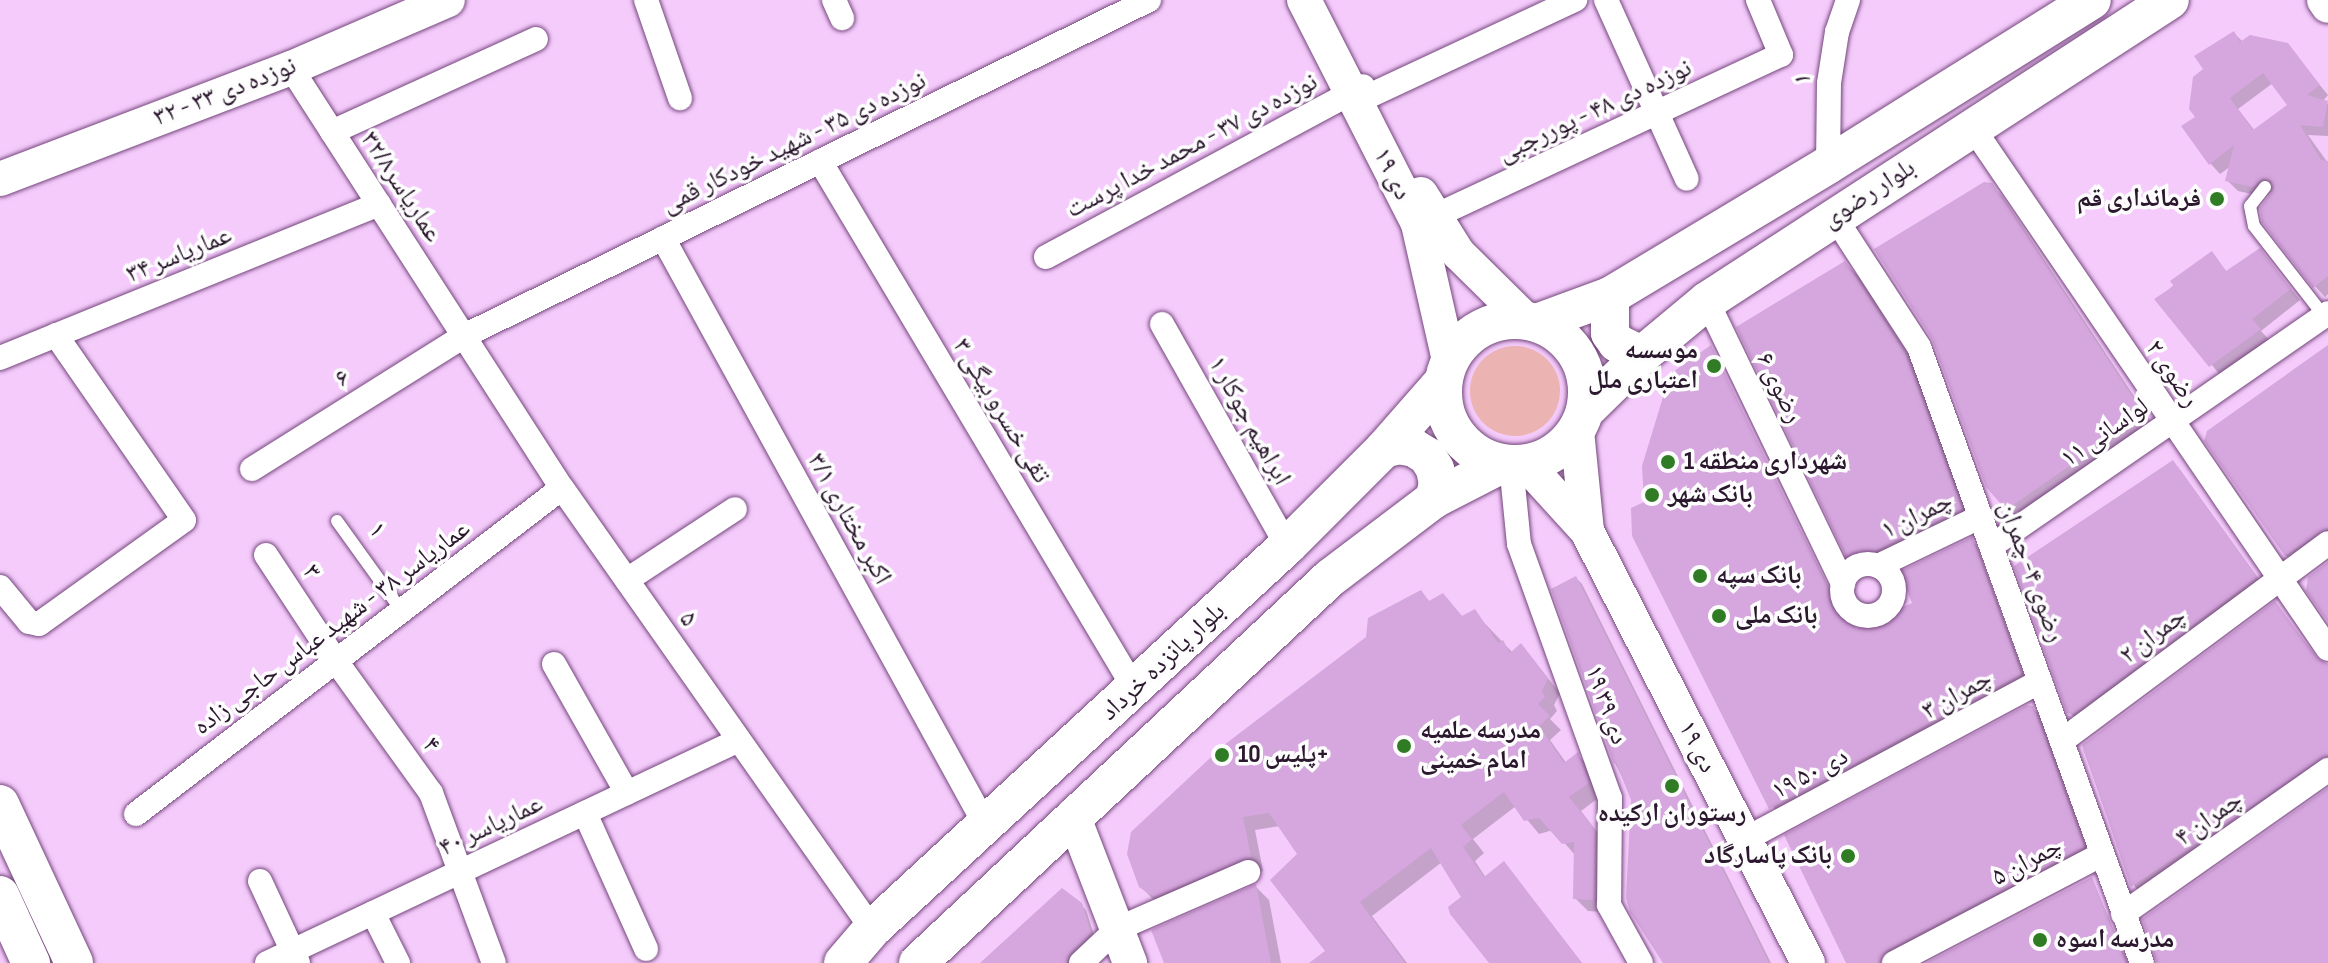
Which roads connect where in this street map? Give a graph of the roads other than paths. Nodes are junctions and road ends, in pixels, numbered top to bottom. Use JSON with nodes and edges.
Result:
{"nodes":[{"id":1,"x":448,"y":0,"type":"edge"},
{"id":2,"x":646,"y":0,"type":"edge"},
{"id":3,"x":1149,"y":0,"type":"edge"},
{"id":4,"x":1304,"y":0,"type":"edge"},
{"id":5,"x":1322,"y":0,"type":"edge"},
{"id":6,"x":1575,"y":0,"type":"edge"},
{"id":7,"x":1606,"y":0,"type":"edge"},
{"id":8,"x":1758,"y":0,"type":"edge"},
{"id":9,"x":1848,"y":0,"type":"edge"},
{"id":10,"x":2092,"y":0,"type":"edge"},
{"id":11,"x":2170,"y":0,"type":"edge"},
{"id":12,"x":2324,"y":0,"type":"edge"},
{"id":13,"x":2328,"y":6,"type":"edge"},
{"id":14,"x":536,"y":39,"type":"dead end"},
{"id":15,"x":291,"y":68,"type":"junction"},
{"id":16,"x":1360,"y":93,"type":"junction"},
{"id":17,"x":680,"y":98,"type":"dead end"},
{"id":18,"x":1657,"y":113,"type":"junction"},
{"id":19,"x":1973,"y":128,"type":"junction"},
{"id":20,"x":332,"y":132,"type":"junction"},
{"id":21,"x":820,"y":161,"type":"junction"},
{"id":22,"x":1828,"y":165,"type":"junction"},
{"id":23,"x":0,"y":179,"type":"edge"},
{"id":24,"x":1687,"y":179,"type":"dead end"},
{"id":25,"x":2265,"y":187,"type":"dead end"},
{"id":26,"x":379,"y":204,"type":"junction"},
{"id":27,"x":1834,"y":216,"type":"junction"},
{"id":28,"x":1433,"y":217,"type":"junction"},
{"id":29,"x":663,"y":238,"type":"junction"},
{"id":30,"x":1046,"y":257,"type":"dead end"},
{"id":31,"x":1610,"y":296,"type":"junction"},
{"id":32,"x":1707,"y":301,"type":"junction"},
{"id":33,"x":2326,"y":314,"type":"edge"},
{"id":34,"x":1532,"y":321,"type":"junction"},
{"id":35,"x":1162,"y":324,"type":"dead end"},
{"id":36,"x":56,"y":335,"type":"junction"},
{"id":37,"x":464,"y":336,"type":"junction"},
{"id":38,"x":1642,"y":355,"type":"junction"},
{"id":39,"x":0,"y":358,"type":"edge"},
{"id":40,"x":1446,"y":371,"type":"junction"},
{"id":41,"x":1581,"y":421,"type":"junction"},
{"id":42,"x":2171,"y":421,"type":"junction"},
{"id":43,"x":1384,"y":449,"type":"junction"},
{"id":44,"x":1513,"y":464,"type":"junction"},
{"id":45,"x":252,"y":469,"type":"dead end"},
{"id":46,"x":562,"y":488,"type":"junction"},
{"id":47,"x":1434,"y":499,"type":"junction"},
{"id":48,"x":735,"y":509,"type":"dead end"},
{"id":49,"x":1980,"y":517,"type":"junction"},
{"id":50,"x":337,"y":521,"type":"dead end"},
{"id":51,"x":1587,"y":531,"type":"junction"},
{"id":52,"x":2328,"y":543,"type":"edge"},
{"id":53,"x":1993,"y":545,"type":"junction"},
{"id":54,"x":1287,"y":546,"type":"junction"},
{"id":55,"x":266,"y":555,"type":"dead end"},
{"id":56,"x":1878,"y":566,"type":"junction"},
{"id":57,"x":2277,"y":578,"type":"junction"},
{"id":58,"x":627,"y":580,"type":"junction"},
{"id":59,"x":1843,"y":584,"type":"junction"},
{"id":60,"x":0,"y":587,"type":"edge"},
{"id":61,"x":401,"y":610,"type":"junction"},
{"id":62,"x":2328,"y":649,"type":"edge"},
{"id":63,"x":336,"y":661,"type":"junction"},
{"id":64,"x":554,"y":664,"type":"dead end"},
{"id":65,"x":2040,"y":681,"type":"junction"},
{"id":66,"x":1134,"y":688,"type":"junction"},
{"id":67,"x":739,"y":740,"type":"junction"},
{"id":68,"x":2063,"y":740,"type":"junction"},
{"id":69,"x":1901,"y":757,"type":"joint"},
{"id":70,"x":2328,"y":770,"type":"edge"},
{"id":71,"x":627,"y":793,"type":"junction"},
{"id":72,"x":0,"y":804,"type":"edge"},
{"id":73,"x":585,"y":813,"type":"junction"},
{"id":74,"x":136,"y":814,"type":"dead end"},
{"id":75,"x":1073,"y":815,"type":"junction"},
{"id":76,"x":986,"y":826,"type":"junction"},
{"id":77,"x":1744,"y":840,"type":"junction"},
{"id":78,"x":2101,"y":855,"type":"junction"},
{"id":79,"x":1248,"y":872,"type":"dead end"},
{"id":80,"x":459,"y":873,"type":"junction"},
{"id":81,"x":260,"y":881,"type":"dead end"},
{"id":82,"x":2,"y":899,"type":"edge"},
{"id":83,"x":373,"y":913,"type":"junction"},
{"id":84,"x":2123,"y":914,"type":"junction"},
{"id":85,"x":872,"y":929,"type":"junction"},
{"id":86,"x":1117,"y":929,"type":"junction"},
{"id":87,"x":646,"y":949,"type":"dead end"},
{"id":88,"x":296,"y":957,"type":"edge"},
{"id":89,"x":31,"y":963,"type":"edge"},
{"id":90,"x":74,"y":963,"type":"edge"},
{"id":91,"x":267,"y":963,"type":"edge"},
{"id":92,"x":398,"y":963,"type":"edge"},
{"id":93,"x":494,"y":963,"type":"edge"},
{"id":94,"x":827,"y":963,"type":"edge"},
{"id":95,"x":843,"y":963,"type":"edge"},
{"id":96,"x":918,"y":963,"type":"edge"},
{"id":97,"x":1081,"y":963,"type":"edge"},
{"id":98,"x":1130,"y":963,"type":"edge"},
{"id":99,"x":1641,"y":963,"type":"edge"},
{"id":100,"x":1808,"y":963,"type":"edge"},
{"id":101,"x":1894,"y":963,"type":"edge"},
{"id":102,"x":2142,"y":963,"type":"edge"}],
"edges":[{"from":1,"to":15,"type":"main road","name":"۳۲ - نوزده دی ۳۳"},
{"from":2,"to":17,"type":"street"},
{"from":3,"to":21,"type":"street","name":"نوزده دی ۳۵ - شهید خودکار قمی"},
{"from":4,"to":16,"type":"main road","name":"۱۹ دی"},
{"from":5,"to":16,"type":"main road","name":"۱۹ دی"},
{"from":6,"to":16,"type":"street","name":"نوزده دی ۳۷ - محمد خدا پرست"},
{"from":7,"to":18,"type":"street"},
{"from":8,"to":18,"type":"street","name":"نوزده دی ۴۸ - پوررجبی"},
{"from":9,"to":22,"type":"street","name":"۱"},
{"from":10,"to":22,"type":"main road","name":"بلوار رضوی"},
{"from":11,"to":19,"type":"main road","name":"بلوار رضوی"},
{"from":12,"to":13,"type":"main road"},
{"from":14,"to":20,"type":"street"},
{"from":15,"to":20,"type":"street","name":"عماریاسر۳۲/۸"},
{"from":15,"to":23,"type":"main road","name":"۳۲ - نوزده دی ۳۳"},
{"from":16,"to":28,"type":"main road","name":"۱۹ دی"},
{"from":16,"to":30,"type":"street","name":"نوزده دی ۳۷ - محمد خدا پرست"},
{"from":16,"to":40,"type":"main road","name":"۱۹ دی"},
{"from":18,"to":24,"type":"street"},
{"from":18,"to":28,"type":"street","name":"نوزده دی ۴۸ - پوررجبی"},
{"from":19,"to":27,"type":"main road","name":"بلوار رضوی"},
{"from":19,"to":42,"type":"street","name":"رضوی ۲"},
{"from":20,"to":26,"type":"street","name":"عماریاسر۳۲/۸"},
{"from":21,"to":29,"type":"street","name":"نوزده دی ۳۵ - شهید خودکار قمی"},
{"from":21,"to":66,"type":"street","name":"۳ تقی خسرو بیگی"},
{"from":22,"to":31,"type":"main road","name":"بلوار رضوی"},
{"from":25,"to":33,"type":"lane"},
{"from":26,"to":36,"type":"street","name":"عماریاسر ۳۴"},
{"from":26,"to":37,"type":"street","name":"عماریاسر۳۲/۸"},
{"from":27,"to":32,"type":"main road","name":"بلوار رضوی"},
{"from":27,"to":49,"type":"street","name":"رضوی ۴- چمران"},
{"from":28,"to":34,"type":"main road","name":"۱۹ دی"},
{"from":29,"to":37,"type":"street","name":"نوزده دی ۳۵ - شهید خودکار قمی"},
{"from":29,"to":76,"type":"street","name":"۳/۱ اکبر مختاری"},
{"from":31,"to":34,"type":"main road","name":"بلوار رضوی"},
{"from":31,"to":38,"type":"main road"},
{"from":32,"to":38,"type":"main road","name":"بلوار رضوی"},
{"from":32,"to":59,"type":"street","name":"رضوی ۶"},
{"from":33,"to":42,"type":"street","name":"لواسانی ۱۱"},
{"from":34,"to":40,"type":"main road"},
{"from":34,"to":41,"type":"main road"},
{"from":35,"to":54,"type":"street","name":"۱ ابراهیم جوکار"},
{"from":36,"to":39,"type":"street","name":"عماریاسر ۳۴"},
{"from":36,"to":60,"type":"street"},
{"from":37,"to":45,"type":"street","name":"۶"},
{"from":37,"to":46,"type":"street","name":"۵"},
{"from":38,"to":41,"type":"main road","name":"بلوار رضوی"},
{"from":40,"to":43,"type":"main road","name":"بلوار پانزده خرداد"},
{"from":40,"to":44,"type":"main road"},
{"from":41,"to":44,"type":"main road"},
{"from":41,"to":51,"type":"main road"},
{"from":42,"to":53,"type":"street","name":"لواسانی ۱۱"},
{"from":42,"to":57,"type":"street","name":"رضوی ۲"},
{"from":43,"to":47,"type":"main road"},
{"from":43,"to":54,"type":"main road","name":"بلوار پانزده خرداد"},
{"from":44,"to":47,"type":"main road","name":"بلوار پانزده خرداد"},
{"from":44,"to":51,"type":"main road"},
{"from":44,"to":99,"type":"street","name":"۱۹ دی ۳۹"},
{"from":46,"to":58,"type":"street","name":"۵"},
{"from":46,"to":61,"type":"street","name":"عماریاسر ۳۸ - شهید عباس حاجی زاده"},
{"from":47,"to":75,"type":"main road","name":"بلوار پانزده خرداد"},
{"from":48,"to":58,"type":"street"},
{"from":49,"to":53,"type":"street","name":"رضوی ۴- چمران"},
{"from":49,"to":56,"type":"street","name":"چمران ۱"},
{"from":50,"to":61,"type":"lane","name":"۱"},
{"from":51,"to":77,"type":"main road","name":"۱۹ دی"},
{"from":52,"to":57,"type":"street","name":"چمران ۲"},
{"from":53,"to":65,"type":"street","name":"رضوی ۴- چمران"},
{"from":54,"to":66,"type":"main road","name":"بلوار پانزده خرداد"},
{"from":55,"to":63,"type":"street","name":"۳"},
{"from":56,"to":59,"type":"street"},
{"from":56,"to":59,"type":"street"},
{"from":57,"to":62,"type":"street","name":"رضوی ۲"},
{"from":57,"to":68,"type":"street","name":"چمران ۲"},
{"from":58,"to":67,"type":"street","name":"۵"},
{"from":61,"to":63,"type":"street","name":"عماریاسر ۳۸ - شهید عباس حاجی زاده"},
{"from":63,"to":74,"type":"street","name":"عماریاسر ۳۸ - شهید عباس حاجی زاده"},
{"from":63,"to":80,"type":"street","name":"۴"},
{"from":64,"to":71,"type":"street"},
{"from":65,"to":68,"type":"street","name":"رضوی ۴- چمران"},
{"from":65,"to":69,"type":"street","name":"چمران ۳"},
{"from":66,"to":76,"type":"main road","name":"بلوار پانزده خرداد"},
{"from":67,"to":71,"type":"street","name":"عماریاسر ۴۰"},
{"from":67,"to":85,"type":"street","name":"۵"},
{"from":68,"to":78,"type":"street","name":"رضوی ۴- چمران"},
{"from":69,"to":77,"type":"street","name":"۱۹ دی ۵۰"},
{"from":70,"to":84,"type":"street","name":"چمران ۴"},
{"from":71,"to":73,"type":"street","name":"عماریاسر ۴۰"},
{"from":72,"to":90,"type":"main road"},
{"from":73,"to":80,"type":"street","name":"عماریاسر ۴۰"},
{"from":73,"to":87,"type":"street"},
{"from":75,"to":86,"type":"main road"},
{"from":75,"to":96,"type":"main road","name":"بلوار پانزده خرداد"},
{"from":76,"to":85,"type":"main road","name":"بلوار پانزده خرداد"},
{"from":77,"to":100,"type":"main road","name":"۱۹ دی"},
{"from":78,"to":84,"type":"street","name":"رضوی ۴- چمران"},
{"from":78,"to":101,"type":"street","name":"چمران ۵"},
{"from":79,"to":86,"type":"street"},
{"from":80,"to":83,"type":"street","name":"عماریاسر ۴۰"},
{"from":80,"to":93,"type":"street"},
{"from":81,"to":88,"type":"street"},
{"from":82,"to":89,"type":"main road"},
{"from":83,"to":88,"type":"street","name":"عماریاسر ۴۰"},
{"from":83,"to":92,"type":"street"},
{"from":84,"to":102,"type":"street","name":"رضوی ۴- چمران"},
{"from":85,"to":94,"type":"main road","name":"بلوار پانزده خرداد"},
{"from":85,"to":95,"type":"main road","name":"بلوار پانزده خرداد"},
{"from":86,"to":97,"type":"street"},
{"from":86,"to":98,"type":"main road"},
{"from":88,"to":91,"type":"street","name":"عماریاسر ۴۰"}]}
